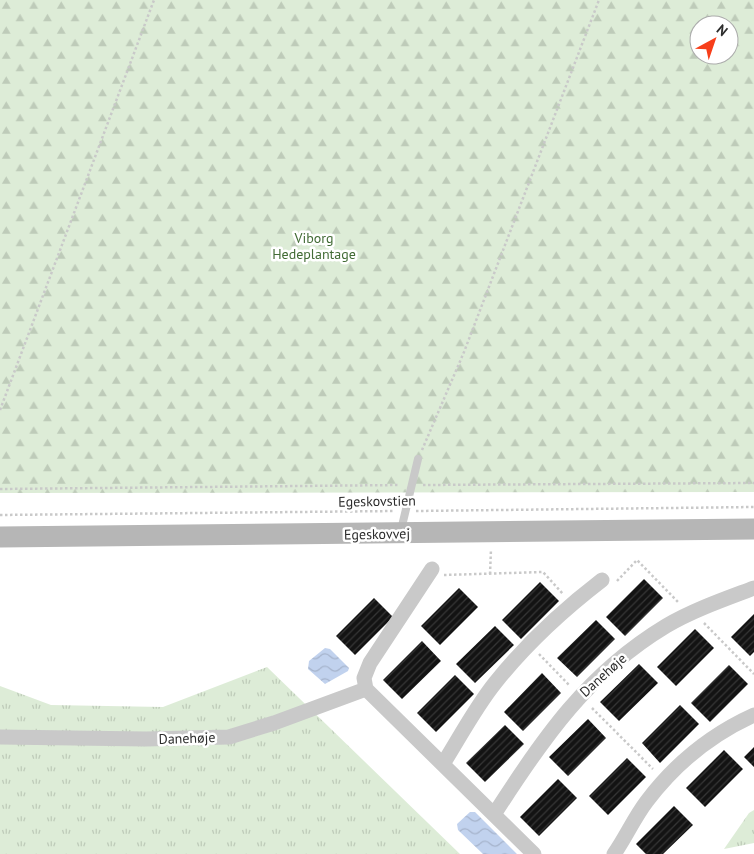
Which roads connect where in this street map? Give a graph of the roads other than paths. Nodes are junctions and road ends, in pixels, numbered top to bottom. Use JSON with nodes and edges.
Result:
{"nodes":[{"id":1,"x":418,"y":459,"type":"road end"},
{"id":2,"x":754,"y":529,"type":"edge"},
{"id":3,"x":400,"y":534,"type":"junction"},
{"id":4,"x":0,"y":537,"type":"edge"},
{"id":5,"x":430,"y":572,"type":"road end"},
{"id":6,"x":602,"y":580,"type":"road end"},
{"id":7,"x":754,"y":588,"type":"edge"},
{"id":8,"x":366,"y":689,"type":"junction"},
{"id":9,"x":754,"y":715,"type":"edge"},
{"id":10,"x":0,"y":738,"type":"edge"},
{"id":11,"x":443,"y":764,"type":"junction"},
{"id":12,"x":495,"y":814,"type":"junction"},
{"id":13,"x":534,"y":854,"type":"edge"},
{"id":14,"x":614,"y":854,"type":"edge"}],
"edges":[{"from":1,"to":3,"type":"lane"},
{"from":2,"to":3,"type":"street","name":"Egeskovvej"},
{"from":3,"to":4,"type":"street","name":"Egeskovvej"},
{"from":5,"to":8,"type":"street"},
{"from":6,"to":11,"type":"street"},
{"from":7,"to":12,"type":"street","name":"Danehøje"},
{"from":8,"to":10,"type":"street","name":"Danehøje"},
{"from":8,"to":11,"type":"street"},
{"from":9,"to":14,"type":"street"},
{"from":11,"to":12,"type":"street"},
{"from":12,"to":13,"type":"street"}]}
